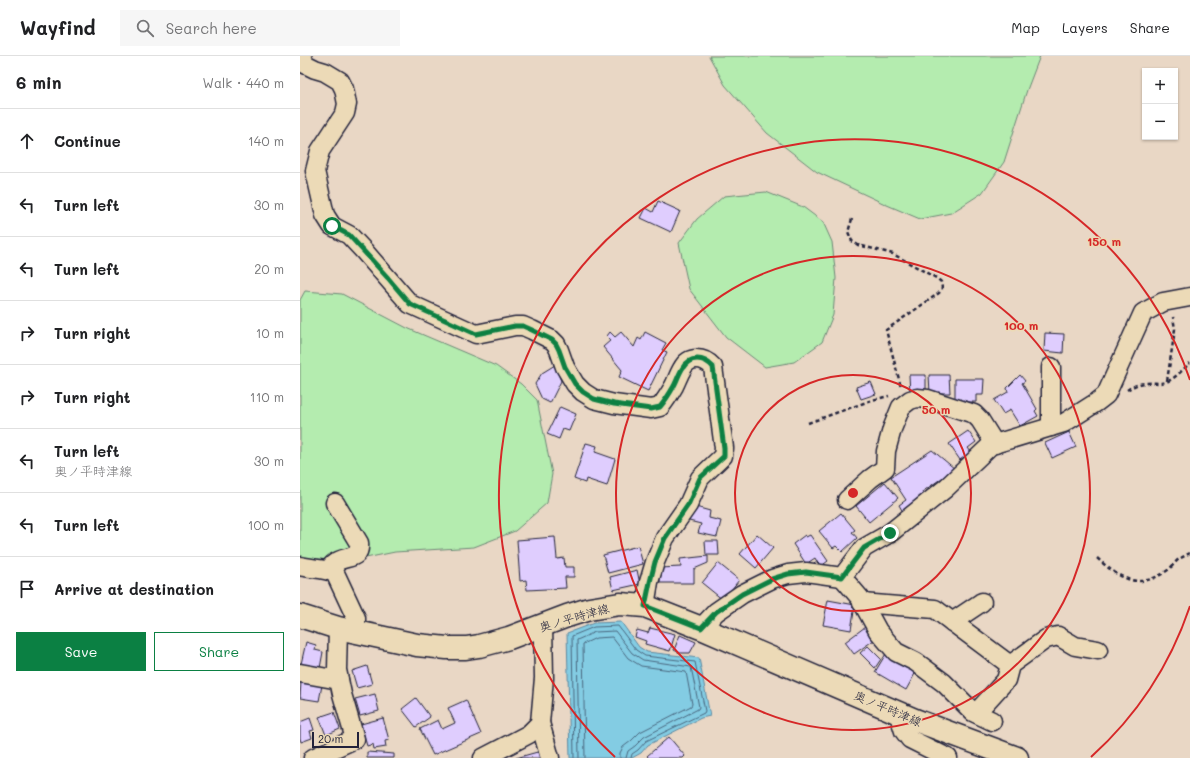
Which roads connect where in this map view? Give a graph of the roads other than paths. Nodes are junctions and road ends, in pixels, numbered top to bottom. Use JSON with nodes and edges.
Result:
{"nodes":[{"id":1,"x":302,"y":56,"type":"edge"},
{"id":2,"x":1190,"y":297,"type":"edge"},
{"id":3,"x":1051,"y":366,"type":"dead end"},
{"id":4,"x":1051,"y":427,"type":"junction"},
{"id":5,"x":995,"y":444,"type":"junction"},
{"id":6,"x":847,"y":500,"type":"dead end"},
{"id":7,"x":335,"y":503,"type":"dead end"},
{"id":8,"x":300,"y":566,"type":"edge"},
{"id":9,"x":329,"y":570,"type":"junction"},
{"id":10,"x":842,"y":577,"type":"junction"},
{"id":11,"x":982,"y":602,"type":"dead end"},
{"id":12,"x":862,"y":603,"type":"junction"},
{"id":13,"x":645,"y":606,"type":"junction"},
{"id":14,"x":300,"y":616,"type":"edge"},
{"id":15,"x":952,"y":622,"type":"junction"},
{"id":16,"x":543,"y":625,"type":"junction"},
{"id":17,"x":701,"y":628,"type":"junction"},
{"id":18,"x":347,"y":630,"type":"junction"},
{"id":19,"x":1098,"y":650,"type":"dead end"},
{"id":20,"x":1010,"y":665,"type":"junction"},
{"id":21,"x":300,"y":673,"type":"edge"},
{"id":22,"x":339,"y":680,"type":"junction"},
{"id":23,"x":898,"y":712,"type":"junction"},
{"id":24,"x":540,"y":723,"type":"junction"},
{"id":25,"x":300,"y":753,"type":"edge"},
{"id":26,"x":308,"y":758,"type":"edge"},
{"id":27,"x":313,"y":758,"type":"edge"},
{"id":28,"x":483,"y":758,"type":"edge"},
{"id":29,"x":550,"y":758,"type":"edge"},
{"id":30,"x":948,"y":758,"type":"edge"},
{"id":31,"x":1017,"y":758,"type":"edge"}],
"edges":[{"from":1,"to":13,"type":"street"},
{"from":2,"to":4,"type":"street"},
{"from":3,"to":4,"type":"street"},
{"from":4,"to":5,"type":"street"},
{"from":5,"to":6,"type":"street"},
{"from":5,"to":10,"type":"street"},
{"from":7,"to":9,"type":"street"},
{"from":8,"to":9,"type":"street"},
{"from":9,"to":18,"type":"street"},
{"from":10,"to":12,"type":"street"},
{"from":10,"to":17,"type":"street"},
{"from":11,"to":15,"type":"street"},
{"from":12,"to":15,"type":"street"},
{"from":12,"to":20,"type":"street"},
{"from":13,"to":16,"type":"main road","name":"奥ノ平時津線"},
{"from":13,"to":17,"type":"main road","name":"奥ノ平時津線"},
{"from":14,"to":18,"type":"main road","name":"奥ノ平時津線"},
{"from":15,"to":20,"type":"street"},
{"from":16,"to":18,"type":"main road","name":"奥ノ平時津線"},
{"from":16,"to":24,"type":"street"},
{"from":17,"to":23,"type":"main road","name":"奥ノ平時津線"},
{"from":18,"to":22,"type":"street"},
{"from":19,"to":20,"type":"street"},
{"from":21,"to":22,"type":"street"},
{"from":22,"to":27,"type":"street"},
{"from":23,"to":30,"type":"street"},
{"from":23,"to":31,"type":"main road","name":"奥ノ平時津線"},
{"from":24,"to":28,"type":"street"},
{"from":24,"to":29,"type":"street"},
{"from":25,"to":26,"type":"street"}]}
